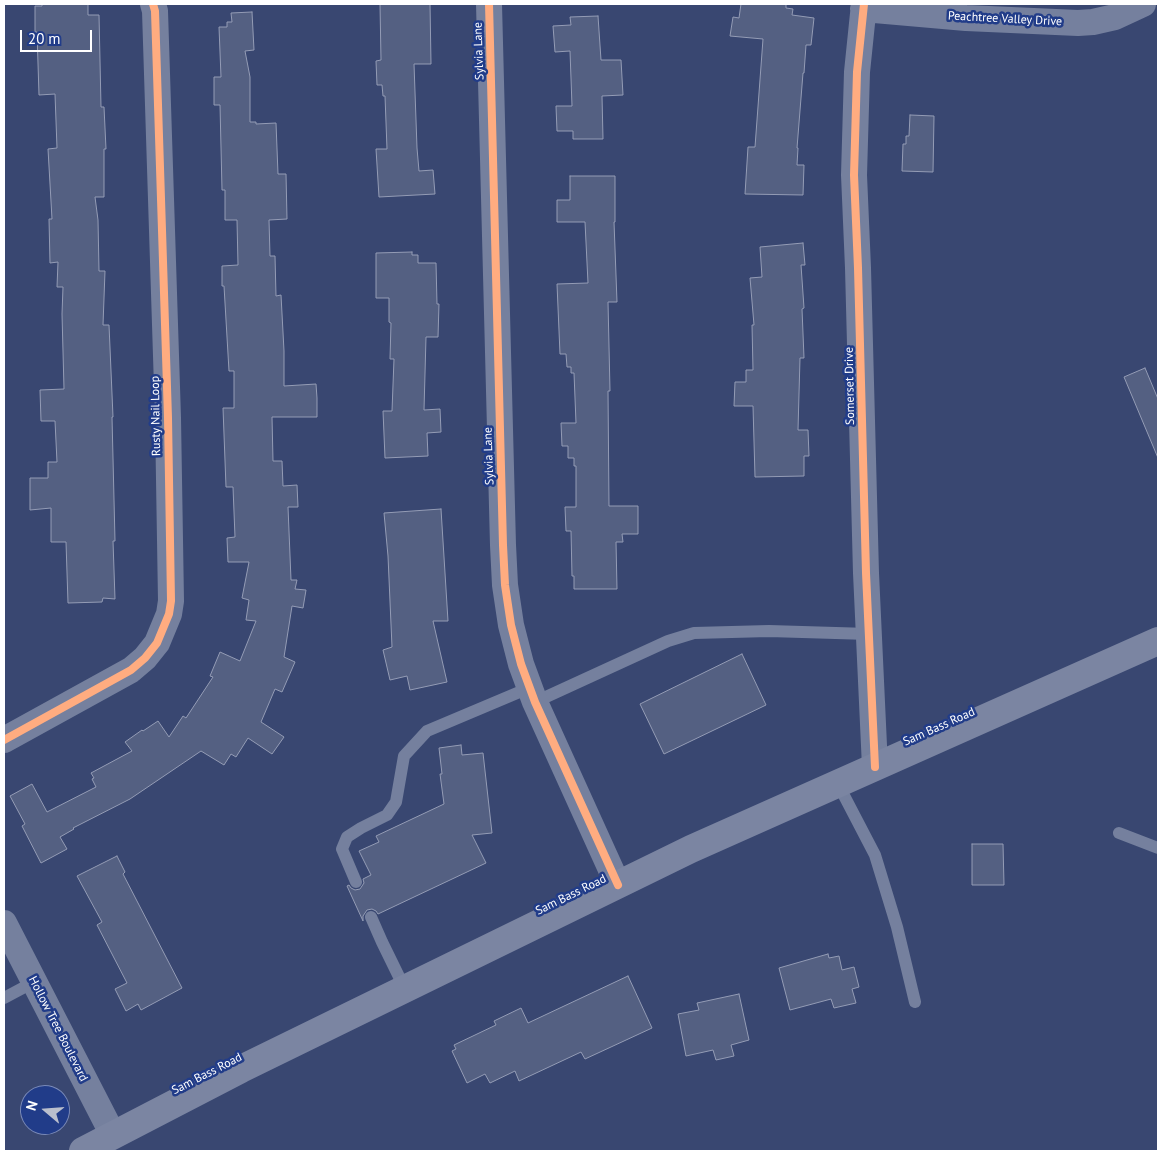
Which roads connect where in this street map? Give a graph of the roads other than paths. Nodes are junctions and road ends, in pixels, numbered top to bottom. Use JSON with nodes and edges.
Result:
{"nodes":[{"id":1,"x":153,"y":4,"type":"edge"},
{"id":2,"x":489,"y":4,"type":"edge"},
{"id":3,"x":1143,"y":4,"type":"edge"},
{"id":4,"x":863,"y":6,"type":"edge"},
{"id":5,"x":869,"y":634,"type":"junction"},
{"id":6,"x":1158,"y":641,"type":"edge"},
{"id":7,"x":532,"y":695,"type":"junction"},
{"id":8,"x":4,"y":740,"type":"edge"},
{"id":9,"x":876,"y":768,"type":"junction"},
{"id":10,"x":838,"y":784,"type":"junction"},
{"id":11,"x":1119,"y":833,"type":"dead end"},
{"id":12,"x":1158,"y":848,"type":"edge"},
{"id":13,"x":356,"y":882,"type":"dead end"},
{"id":14,"x":618,"y":885,"type":"junction"},
{"id":15,"x":371,"y":917,"type":"dead end"},
{"id":16,"x":4,"y":924,"type":"edge"},
{"id":17,"x":34,"y":982,"type":"junction"},
{"id":18,"x":405,"y":989,"type":"junction"},
{"id":19,"x":4,"y":998,"type":"edge"},
{"id":20,"x":915,"y":1002,"type":"dead end"},
{"id":21,"x":112,"y":1136,"type":"junction"},
{"id":22,"x":83,"y":1151,"type":"edge"}],
"edges":[{"from":1,"to":8,"type":"street","name":"Rusty Nail Loop"},
{"from":2,"to":7,"type":"street","name":"Sylvia Lane"},
{"from":3,"to":4,"type":"street","name":"Peachtree Valley Drive"},
{"from":4,"to":5,"type":"street","name":"Somerset Drive"},
{"from":5,"to":7,"type":"lane"},
{"from":5,"to":9,"type":"street","name":"Somerset Drive"},
{"from":6,"to":9,"type":"main road","name":"Sam Bass Road"},
{"from":7,"to":13,"type":"lane"},
{"from":7,"to":14,"type":"street","name":"Sylvia Lane"},
{"from":9,"to":10,"type":"main road","name":"Sam Bass Road"},
{"from":10,"to":14,"type":"main road","name":"Sam Bass Road"},
{"from":10,"to":20,"type":"lane"},
{"from":11,"to":12,"type":"lane"},
{"from":14,"to":18,"type":"main road","name":"Sam Bass Road"},
{"from":15,"to":18,"type":"lane"},
{"from":16,"to":17,"type":"street","name":"Hollow Tree Boulevard"},
{"from":17,"to":19,"type":"lane"},
{"from":17,"to":21,"type":"street","name":"Hollow Tree Boulevard"},
{"from":18,"to":21,"type":"main road","name":"Sam Bass Road"},
{"from":21,"to":22,"type":"main road","name":"Sam Bass Road"}]}
